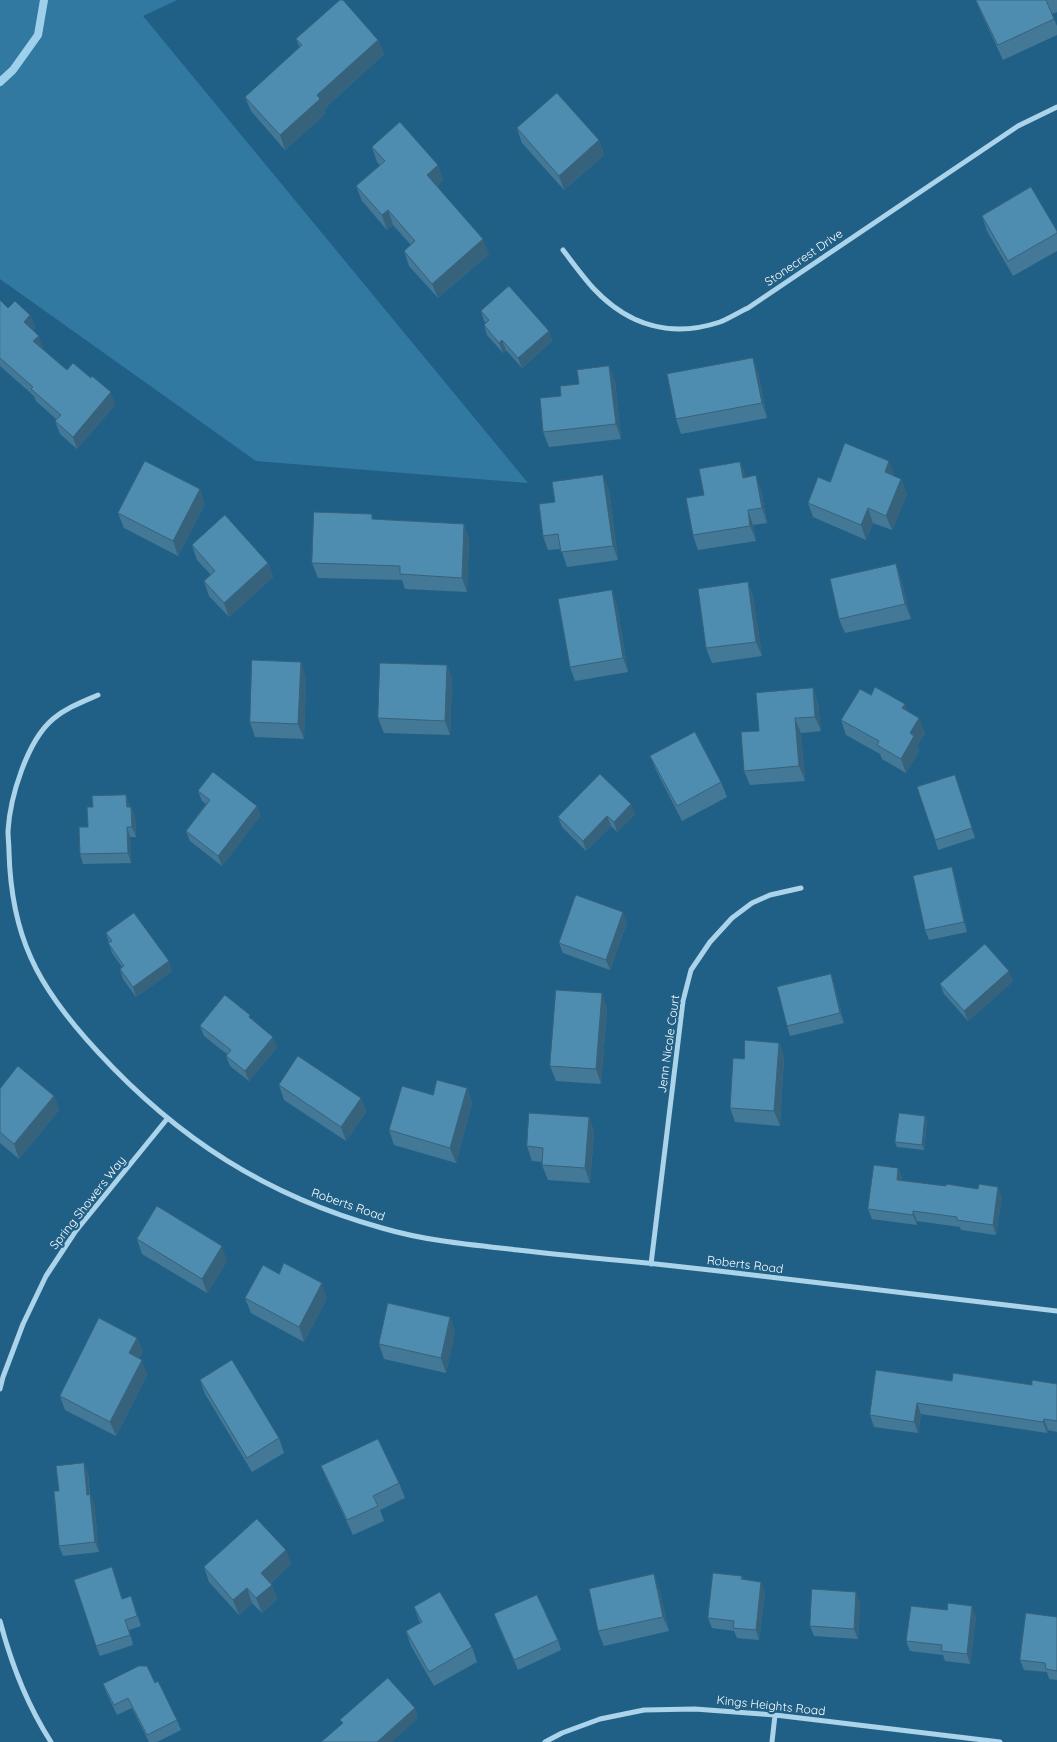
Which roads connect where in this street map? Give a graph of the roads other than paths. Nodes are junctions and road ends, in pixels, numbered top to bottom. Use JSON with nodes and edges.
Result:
{"nodes":[{"id":1,"x":1057,"y":107,"type":"edge"},
{"id":2,"x":563,"y":250,"type":"dead end"},
{"id":3,"x":98,"y":695,"type":"dead end"},
{"id":4,"x":801,"y":888,"type":"dead end"},
{"id":5,"x":167,"y":1119,"type":"junction"},
{"id":6,"x":651,"y":1264,"type":"junction"},
{"id":7,"x":1057,"y":1311,"type":"edge"},
{"id":8,"x":0,"y":1389,"type":"edge"},
{"id":9,"x":0,"y":1621,"type":"edge"},
{"id":10,"x":775,"y":1715,"type":"junction"},
{"id":11,"x":50,"y":1742,"type":"edge"},
{"id":12,"x":546,"y":1742,"type":"edge"},
{"id":13,"x":772,"y":1742,"type":"edge"},
{"id":14,"x":1000,"y":1742,"type":"edge"}],
"edges":[{"from":1,"to":2,"type":"street","name":"Stonecrest Drive"},
{"from":3,"to":5,"type":"street","name":"Roberts Road"},
{"from":4,"to":6,"type":"street","name":"Jenn Nicole Court"},
{"from":5,"to":6,"type":"street","name":"Roberts Road"},
{"from":5,"to":8,"type":"street","name":"Spring Showers Way"},
{"from":6,"to":7,"type":"street","name":"Roberts Road"},
{"from":9,"to":11,"type":"street"},
{"from":10,"to":12,"type":"street","name":"Kings Heights Road"},
{"from":10,"to":13,"type":"street"},
{"from":10,"to":14,"type":"street","name":"Kings Heights Road"}]}
